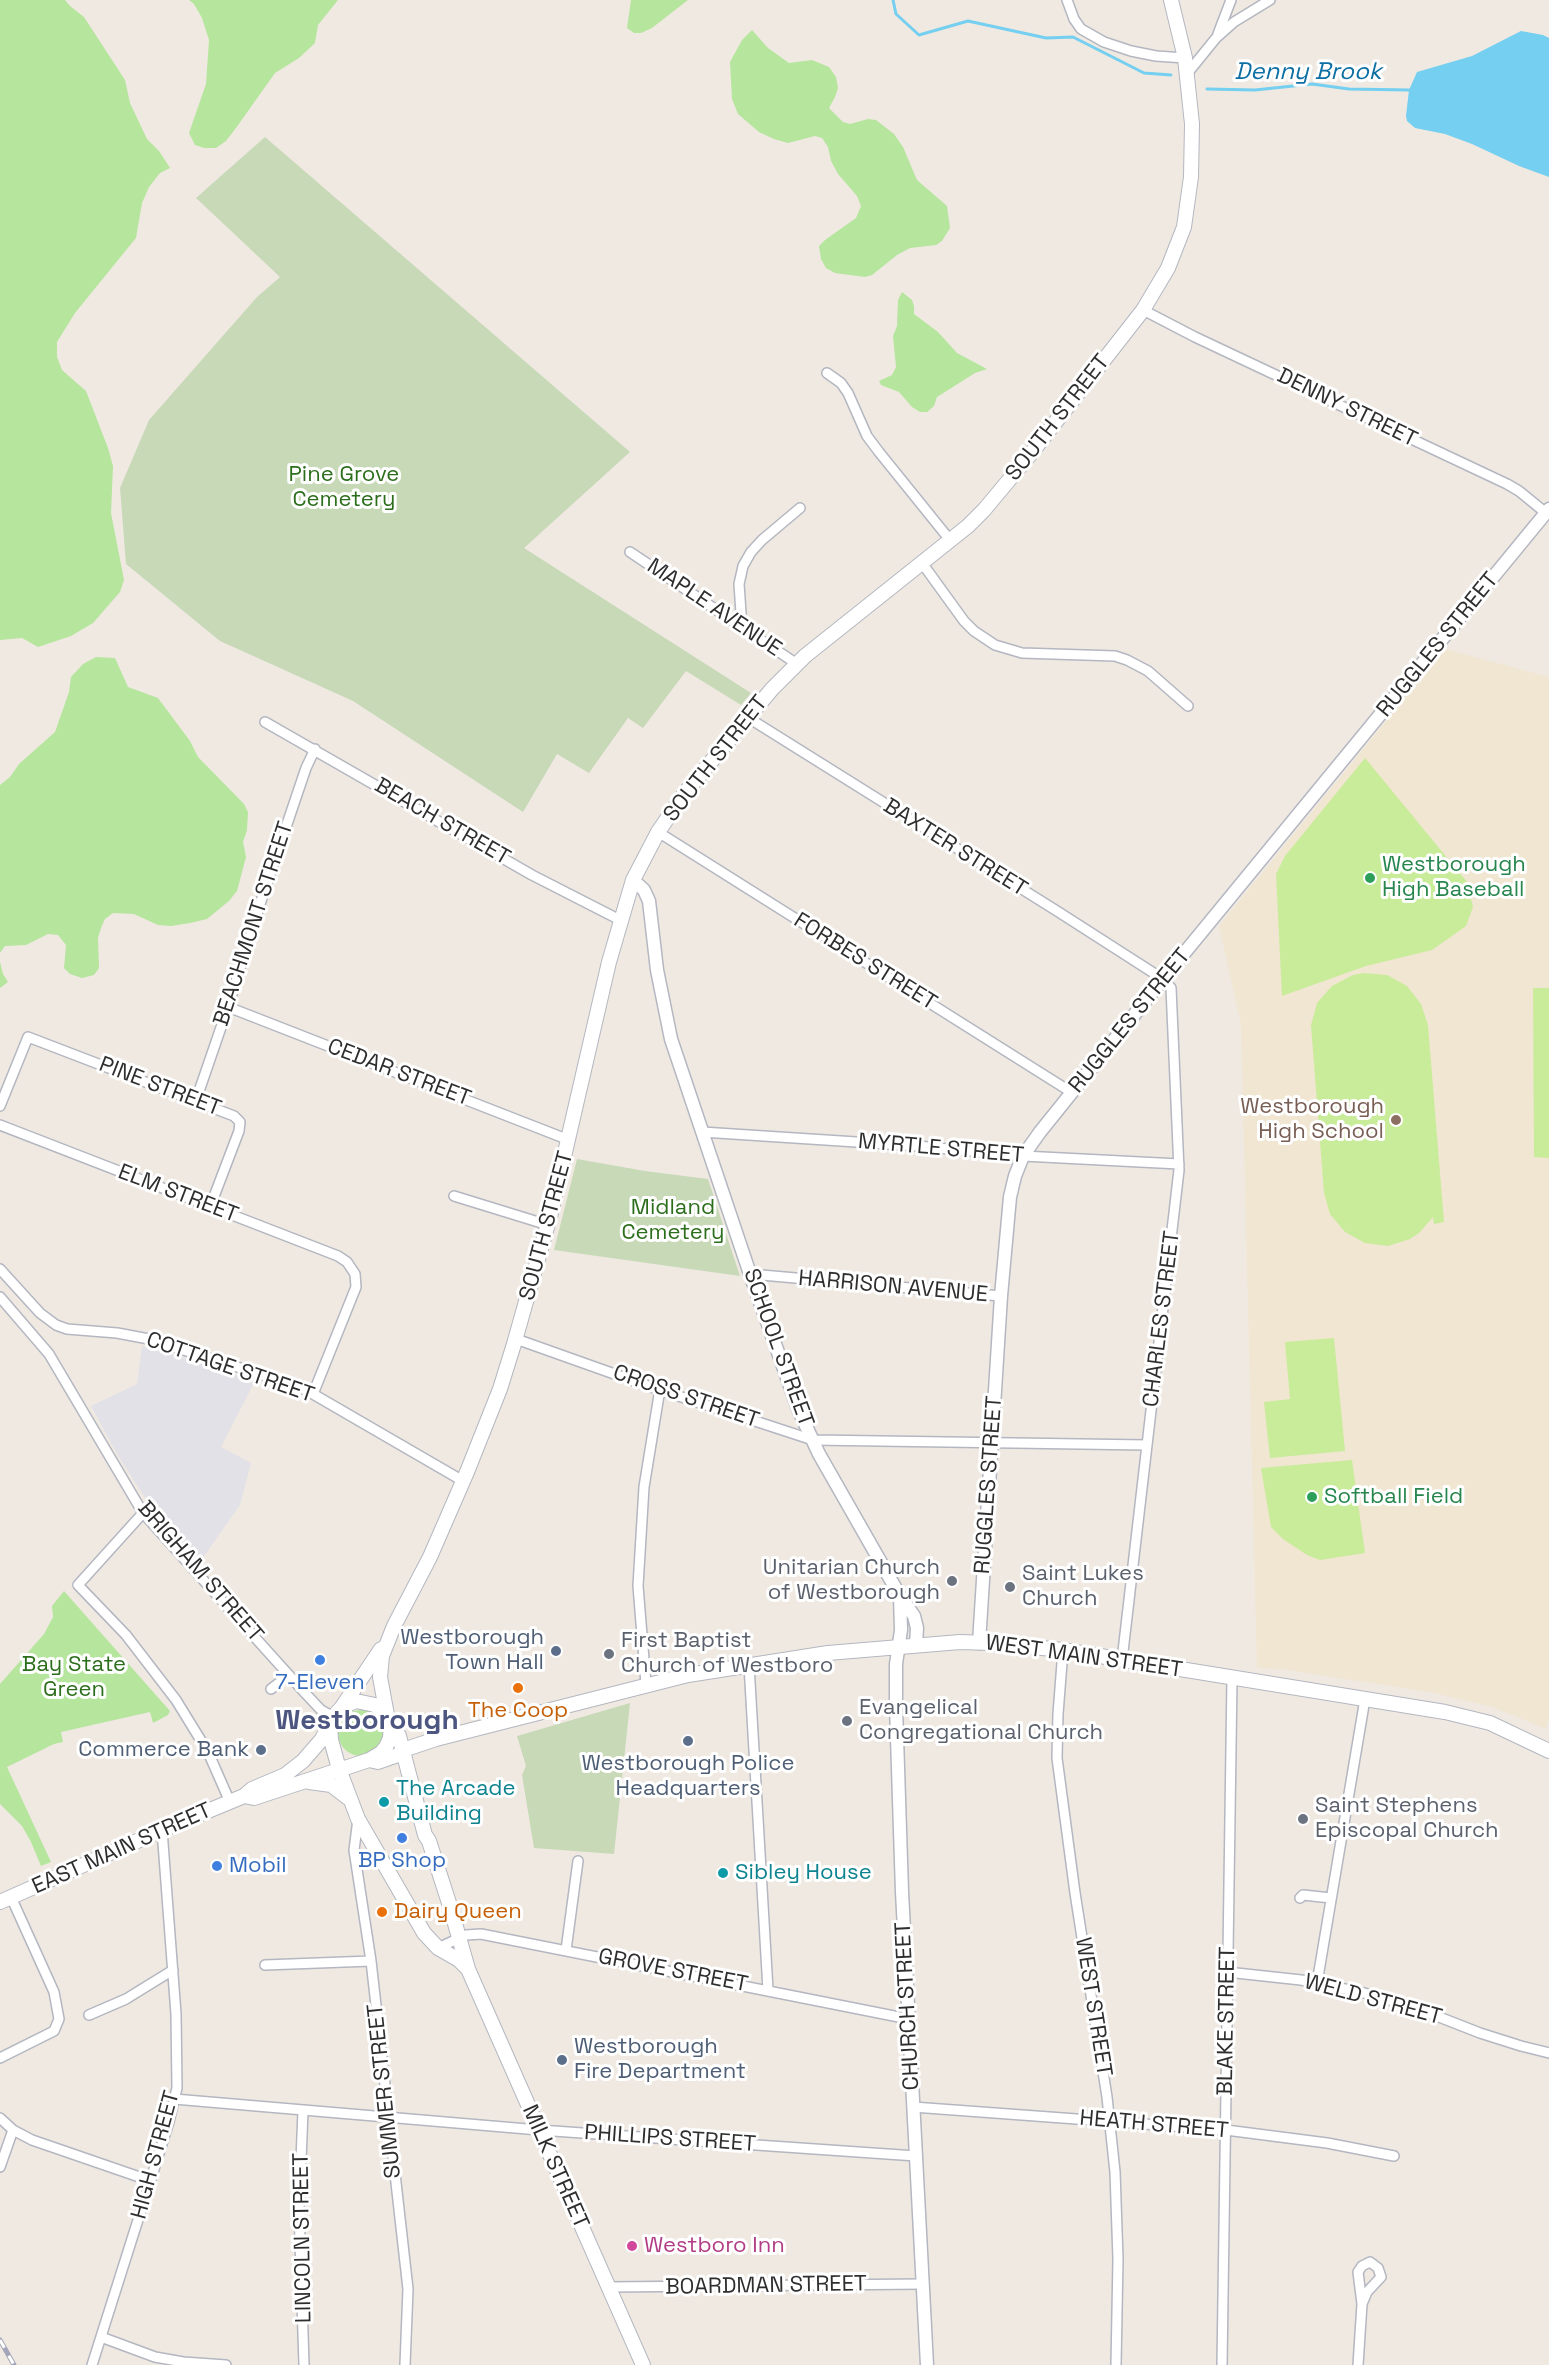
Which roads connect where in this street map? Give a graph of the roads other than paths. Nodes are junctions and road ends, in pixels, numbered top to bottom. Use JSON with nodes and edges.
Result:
{"nodes":[{"id":1,"x":1067,"y":0,"type":"edge"},
{"id":2,"x":1171,"y":0,"type":"edge"},
{"id":3,"x":1231,"y":0,"type":"edge"},
{"id":4,"x":1270,"y":0,"type":"edge"},
{"id":5,"x":1216,"y":38,"type":"junction"},
{"id":6,"x":1185,"y":58,"type":"junction"},
{"id":7,"x":1186,"y":75,"type":"junction"},
{"id":8,"x":1143,"y":310,"type":"junction"},
{"id":9,"x":827,"y":374,"type":"dead end"},
{"id":10,"x":800,"y":508,"type":"dead end"},
{"id":11,"x":1547,"y":511,"type":"edge"},
{"id":12,"x":950,"y":540,"type":"junction"},
{"id":13,"x":630,"y":552,"type":"dead end"},
{"id":14,"x":922,"y":563,"type":"junction"},
{"id":15,"x":742,"y":627,"type":"junction"},
{"id":16,"x":797,"y":664,"type":"junction"},
{"id":17,"x":1188,"y":706,"type":"dead end"},
{"id":18,"x":747,"y":717,"type":"junction"},
{"id":19,"x":265,"y":722,"type":"dead end"},
{"id":20,"x":315,"y":749,"type":"junction"},
{"id":21,"x":658,"y":832,"type":"junction"},
{"id":22,"x":633,"y":880,"type":"junction"},
{"id":23,"x":620,"y":920,"type":"junction"},
{"id":24,"x":1163,"y":980,"type":"junction"},
{"id":25,"x":228,"y":1007,"type":"junction"},
{"id":26,"x":1071,"y":1092,"type":"junction"},
{"id":27,"x":196,"y":1100,"type":"junction"},
{"id":28,"x":0,"y":1106,"type":"edge"},
{"id":29,"x":0,"y":1125,"type":"edge"},
{"id":30,"x":702,"y":1132,"type":"junction"},
{"id":31,"x":569,"y":1140,"type":"junction"},
{"id":32,"x":1023,"y":1156,"type":"junction"},
{"id":33,"x":1179,"y":1164,"type":"junction"},
{"id":34,"x":454,"y":1196,"type":"dead end"},
{"id":35,"x":210,"y":1206,"type":"junction"},
{"id":36,"x":548,"y":1225,"type":"junction"},
{"id":37,"x":0,"y":1269,"type":"edge"},
{"id":38,"x":750,"y":1274,"type":"junction"},
{"id":39,"x":1001,"y":1296,"type":"junction"},
{"id":40,"x":0,"y":1297,"type":"edge"},
{"id":41,"x":516,"y":1339,"type":"junction"},
{"id":42,"x":660,"y":1389,"type":"junction"},
{"id":43,"x":313,"y":1394,"type":"junction"},
{"id":44,"x":813,"y":1440,"type":"junction"},
{"id":45,"x":993,"y":1443,"type":"junction"},
{"id":46,"x":1147,"y":1445,"type":"junction"},
{"id":47,"x":463,"y":1482,"type":"junction"},
{"id":48,"x":144,"y":1513,"type":"junction"},
{"id":49,"x":900,"y":1596,"type":"junction"},
{"id":50,"x":389,"y":1637,"type":"junction"},
{"id":51,"x":979,"y":1642,"type":"junction"},
{"id":52,"x":916,"y":1644,"type":"junction"},
{"id":53,"x":898,"y":1646,"type":"junction"},
{"id":54,"x":1063,"y":1650,"type":"junction"},
{"id":55,"x":1122,"y":1660,"type":"junction"},
{"id":56,"x":749,"y":1665,"type":"junction"},
{"id":57,"x":289,"y":1674,"type":"junction"},
{"id":58,"x":1232,"y":1678,"type":"junction"},
{"id":59,"x":646,"y":1684,"type":"junction"},
{"id":60,"x":271,"y":1689,"type":"dead end"},
{"id":61,"x":1365,"y":1699,"type":"junction"},
{"id":62,"x":335,"y":1716,"type":"junction"},
{"id":63,"x":389,"y":1719,"type":"junction"},
{"id":64,"x":334,"y":1747,"type":"junction"},
{"id":65,"x":407,"y":1748,"type":"junction"},
{"id":66,"x":1549,"y":1751,"type":"edge"},
{"id":67,"x":307,"y":1757,"type":"joint"},
{"id":68,"x":367,"y":1761,"type":"junction"},
{"id":69,"x":339,"y":1769,"type":"junction"},
{"id":70,"x":307,"y":1781,"type":"junction"},
{"id":71,"x":244,"y":1797,"type":"junction"},
{"id":72,"x":349,"y":1798,"type":"junction"},
{"id":73,"x":230,"y":1802,"type":"junction"},
{"id":74,"x":358,"y":1819,"type":"junction"},
{"id":75,"x":162,"y":1830,"type":"junction"},
{"id":76,"x":578,"y":1861,"type":"dead end"},
{"id":77,"x":1300,"y":1898,"type":"dead end"},
{"id":78,"x":1331,"y":1898,"type":"junction"},
{"id":79,"x":5,"y":1900,"type":"edge"},
{"id":80,"x":458,"y":1938,"type":"junction"},
{"id":81,"x":438,"y":1948,"type":"junction"},
{"id":82,"x":566,"y":1950,"type":"junction"},
{"id":83,"x":371,"y":1961,"type":"junction"},
{"id":84,"x":265,"y":1965,"type":"dead end"},
{"id":85,"x":468,"y":1968,"type":"junction"},
{"id":86,"x":172,"y":1970,"type":"junction"},
{"id":87,"x":1227,"y":1972,"type":"junction"},
{"id":88,"x":1317,"y":1983,"type":"junction"},
{"id":89,"x":768,"y":1990,"type":"junction"},
{"id":90,"x":89,"y":2015,"type":"dead end"},
{"id":91,"x":909,"y":2019,"type":"junction"},
{"id":92,"x":1549,"y":2053,"type":"edge"},
{"id":93,"x":0,"y":2058,"type":"edge"},
{"id":94,"x":174,"y":2099,"type":"junction"},
{"id":95,"x":913,"y":2107,"type":"junction"},
{"id":96,"x":303,"y":2111,"type":"junction"},
{"id":97,"x":389,"y":2117,"type":"junction"},
{"id":98,"x":0,"y":2118,"type":"edge"},
{"id":99,"x":1110,"y":2122,"type":"junction"},
{"id":100,"x":13,"y":2130,"type":"junction"},
{"id":101,"x":539,"y":2130,"type":"junction"},
{"id":102,"x":1226,"y":2130,"type":"junction"},
{"id":103,"x":916,"y":2156,"type":"junction"},
{"id":104,"x":1394,"y":2156,"type":"dead end"},
{"id":105,"x":0,"y":2167,"type":"edge"},
{"id":106,"x":151,"y":2181,"type":"junction"},
{"id":107,"x":923,"y":2284,"type":"junction"},
{"id":108,"x":609,"y":2287,"type":"junction"},
{"id":109,"x":1362,"y":2304,"type":"dead end"},
{"id":110,"x":101,"y":2337,"type":"junction"},
{"id":111,"x":92,"y":2365,"type":"edge"},
{"id":112,"x":226,"y":2365,"type":"edge"},
{"id":113,"x":304,"y":2365,"type":"edge"},
{"id":114,"x":405,"y":2365,"type":"edge"},
{"id":115,"x":643,"y":2365,"type":"edge"},
{"id":116,"x":927,"y":2365,"type":"edge"},
{"id":117,"x":1116,"y":2365,"type":"edge"},
{"id":118,"x":1222,"y":2365,"type":"edge"},
{"id":119,"x":1358,"y":2365,"type":"edge"}],
"edges":[{"from":1,"to":6,"type":"street"},
{"from":2,"to":6,"type":"main road","name":"SOUTH STREET"},
{"from":3,"to":5,"type":"street"},
{"from":4,"to":5,"type":"street"},
{"from":5,"to":7,"type":"street"},
{"from":6,"to":7,"type":"main road","name":"SOUTH STREET"},
{"from":7,"to":8,"type":"main road","name":"SOUTH STREET"},
{"from":8,"to":11,"type":"street","name":"DENNY STREET"},
{"from":8,"to":12,"type":"main road","name":"SOUTH STREET"},
{"from":9,"to":12,"type":"street"},
{"from":10,"to":15,"type":"street"},
{"from":11,"to":24,"type":"street","name":"RUGGLES STREET"},
{"from":12,"to":14,"type":"main road","name":"SOUTH STREET"},
{"from":13,"to":15,"type":"street","name":"MAPLE AVENUE"},
{"from":14,"to":16,"type":"main road","name":"SOUTH STREET"},
{"from":14,"to":17,"type":"street"},
{"from":15,"to":16,"type":"street","name":"MAPLE AVENUE"},
{"from":16,"to":18,"type":"main road","name":"SOUTH STREET"},
{"from":18,"to":21,"type":"main road","name":"SOUTH STREET"},
{"from":18,"to":24,"type":"street","name":"BAXTER STREET"},
{"from":19,"to":20,"type":"street","name":"BEACH STREET"},
{"from":20,"to":23,"type":"street","name":"BEACH STREET"},
{"from":20,"to":25,"type":"street","name":"BEACHMONT STREET"},
{"from":21,"to":22,"type":"main road","name":"SOUTH STREET"},
{"from":21,"to":26,"type":"street","name":"FORBES STREET"},
{"from":22,"to":23,"type":"main road","name":"SOUTH STREET"},
{"from":22,"to":30,"type":"street","name":"SCHOOL STREET"},
{"from":23,"to":31,"type":"main road","name":"SOUTH STREET"},
{"from":24,"to":26,"type":"street","name":"RUGGLES STREET"},
{"from":24,"to":33,"type":"street","name":"CHARLES STREET"},
{"from":25,"to":27,"type":"street","name":"BEACHMONT STREET"},
{"from":25,"to":31,"type":"street","name":"CEDAR STREET"},
{"from":26,"to":32,"type":"street","name":"RUGGLES STREET"},
{"from":27,"to":28,"type":"street","name":"PINE STREET"},
{"from":27,"to":35,"type":"street","name":"PINE STREET"},
{"from":29,"to":35,"type":"street","name":"ELM STREET"},
{"from":30,"to":32,"type":"street","name":"MYRTLE STREET"},
{"from":30,"to":38,"type":"street","name":"SCHOOL STREET"},
{"from":31,"to":36,"type":"main road","name":"SOUTH STREET"},
{"from":32,"to":33,"type":"street","name":"MYRTLE STREET"},
{"from":32,"to":39,"type":"street","name":"RUGGLES STREET"},
{"from":33,"to":46,"type":"street","name":"CHARLES STREET"},
{"from":34,"to":36,"type":"street"},
{"from":35,"to":43,"type":"street","name":"ELM STREET"},
{"from":36,"to":41,"type":"main road","name":"SOUTH STREET"},
{"from":37,"to":43,"type":"street","name":"COTTAGE STREET"},
{"from":38,"to":39,"type":"street","name":"HARRISON AVENUE"},
{"from":38,"to":44,"type":"street","name":"SCHOOL STREET"},
{"from":39,"to":45,"type":"street","name":"RUGGLES STREET"},
{"from":40,"to":48,"type":"street","name":"BRIGHAM STREET"},
{"from":41,"to":42,"type":"street","name":"CROSS STREET"},
{"from":41,"to":47,"type":"main road","name":"SOUTH STREET"},
{"from":42,"to":44,"type":"street","name":"CROSS STREET"},
{"from":42,"to":59,"type":"street"},
{"from":43,"to":47,"type":"street","name":"COTTAGE STREET"},
{"from":44,"to":45,"type":"street","name":"CROSS STREET"},
{"from":44,"to":49,"type":"street","name":"SCHOOL STREET"},
{"from":45,"to":46,"type":"street","name":"CROSS STREET"},
{"from":45,"to":51,"type":"street","name":"RUGGLES STREET"},
{"from":46,"to":55,"type":"street","name":"CHARLES STREET"},
{"from":47,"to":50,"type":"main road","name":"SOUTH STREET"},
{"from":48,"to":57,"type":"street","name":"BRIGHAM STREET"},
{"from":48,"to":73,"type":"street"},
{"from":49,"to":52,"type":"street","name":"SCHOOL STREET"},
{"from":49,"to":53,"type":"street","name":"SCHOOL STREET"},
{"from":50,"to":62,"type":"main road","name":"SOUTH STREET"},
{"from":50,"to":63,"type":"main road","name":"SOUTH STREET"},
{"from":51,"to":52,"type":"main road","name":"WEST MAIN STREET"},
{"from":51,"to":54,"type":"main road","name":"WEST MAIN STREET"},
{"from":52,"to":53,"type":"main road","name":"WEST MAIN STREET"},
{"from":53,"to":56,"type":"main road","name":"WEST MAIN STREET"},
{"from":53,"to":91,"type":"street","name":"CHURCH STREET"},
{"from":54,"to":55,"type":"main road","name":"WEST MAIN STREET"},
{"from":54,"to":99,"type":"street","name":"WEST STREET"},
{"from":55,"to":58,"type":"main road","name":"WEST MAIN STREET"},
{"from":56,"to":59,"type":"main road","name":"WEST MAIN STREET"},
{"from":56,"to":89,"type":"street"},
{"from":57,"to":60,"type":"street"},
{"from":57,"to":62,"type":"street","name":"BRIGHAM STREET"},
{"from":58,"to":61,"type":"main road","name":"WEST MAIN STREET"},
{"from":58,"to":87,"type":"street","name":"BLAKE STREET"},
{"from":59,"to":65,"type":"main road","name":"WEST MAIN STREET"},
{"from":61,"to":66,"type":"main road","name":"WEST MAIN STREET"},
{"from":61,"to":78,"type":"street"},
{"from":62,"to":63,"type":"main road"},
{"from":62,"to":64,"type":"main road"},
{"from":62,"to":67,"type":"main road","name":"SOUTH STREET"},
{"from":63,"to":65,"type":"main road","name":"MILK STREET"},
{"from":63,"to":68,"type":"main road"},
{"from":64,"to":68,"type":"main road"},
{"from":64,"to":69,"type":"main road"},
{"from":65,"to":68,"type":"main road","name":"WEST MAIN STREET"},
{"from":65,"to":80,"type":"main road","name":"MILK STREET"},
{"from":67,"to":71,"type":"main road","name":"EAST MAIN STREET"},
{"from":68,"to":69,"type":"main road","name":"EAST MAIN STREET"},
{"from":69,"to":70,"type":"main road","name":"EAST MAIN STREET"},
{"from":69,"to":72,"type":"main road"},
{"from":70,"to":71,"type":"main road","name":"EAST MAIN STREET"},
{"from":70,"to":72,"type":"main road"},
{"from":71,"to":73,"type":"main road","name":"EAST MAIN STREET"},
{"from":72,"to":74,"type":"main road"},
{"from":73,"to":75,"type":"main road","name":"EAST MAIN STREET"},
{"from":74,"to":81,"type":"main road"},
{"from":74,"to":83,"type":"street","name":"SUMMER STREET"},
{"from":75,"to":79,"type":"main road","name":"EAST MAIN STREET"},
{"from":75,"to":86,"type":"street","name":"HIGH STREET"},
{"from":76,"to":82,"type":"street"},
{"from":77,"to":78,"type":"street"},
{"from":78,"to":88,"type":"street"},
{"from":79,"to":93,"type":"street"},
{"from":80,"to":81,"type":"street","name":"GROVE STREET"},
{"from":80,"to":82,"type":"street","name":"GROVE STREET"},
{"from":80,"to":85,"type":"main road","name":"MILK STREET"},
{"from":81,"to":85,"type":"main road"},
{"from":82,"to":89,"type":"street","name":"GROVE STREET"},
{"from":83,"to":84,"type":"street"},
{"from":83,"to":97,"type":"street","name":"SUMMER STREET"},
{"from":85,"to":101,"type":"main road","name":"MILK STREET"},
{"from":86,"to":90,"type":"street"},
{"from":86,"to":94,"type":"street","name":"HIGH STREET"},
{"from":87,"to":88,"type":"street","name":"WELD STREET"},
{"from":87,"to":102,"type":"street","name":"BLAKE STREET"},
{"from":88,"to":92,"type":"street","name":"WELD STREET"},
{"from":89,"to":91,"type":"street","name":"GROVE STREET"},
{"from":91,"to":95,"type":"street","name":"CHURCH STREET"},
{"from":94,"to":96,"type":"street","name":"PHILLIPS STREET"},
{"from":94,"to":106,"type":"street","name":"HIGH STREET"},
{"from":95,"to":99,"type":"street","name":"HEATH STREET"},
{"from":95,"to":103,"type":"street","name":"CHURCH STREET"},
{"from":96,"to":97,"type":"street","name":"PHILLIPS STREET"},
{"from":96,"to":113,"type":"street","name":"LINCOLN STREET"},
{"from":97,"to":101,"type":"street","name":"PHILLIPS STREET"},
{"from":97,"to":114,"type":"street","name":"SUMMER STREET"},
{"from":98,"to":100,"type":"street"},
{"from":99,"to":102,"type":"street","name":"HEATH STREET"},
{"from":99,"to":117,"type":"street","name":"WEST STREET"},
{"from":100,"to":105,"type":"street"},
{"from":100,"to":106,"type":"street"},
{"from":101,"to":103,"type":"street","name":"PHILLIPS STREET"},
{"from":101,"to":108,"type":"main road","name":"MILK STREET"},
{"from":102,"to":104,"type":"street","name":"HEATH STREET"},
{"from":102,"to":118,"type":"street","name":"BLAKE STREET"},
{"from":103,"to":107,"type":"street","name":"CHURCH STREET"},
{"from":106,"to":110,"type":"street","name":"HIGH STREET"},
{"from":107,"to":108,"type":"street","name":"BOARDMAN STREET"},
{"from":107,"to":116,"type":"street","name":"CHURCH STREET"},
{"from":108,"to":115,"type":"main road","name":"MILK STREET"},
{"from":109,"to":119,"type":"street"},
{"from":110,"to":111,"type":"street","name":"HIGH STREET"},
{"from":110,"to":112,"type":"street"}]}
